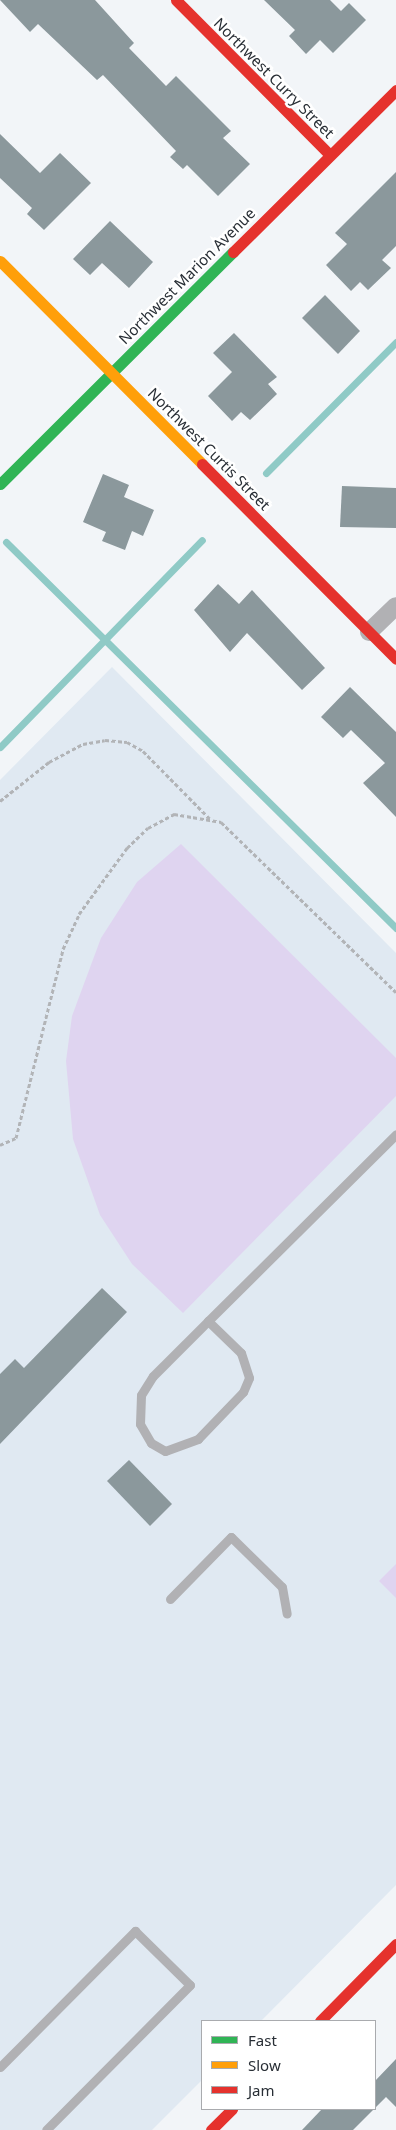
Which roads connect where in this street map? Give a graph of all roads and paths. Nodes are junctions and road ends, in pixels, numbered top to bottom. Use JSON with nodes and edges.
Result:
{"nodes":[{"id":1,"x":176,"y":0,"type":"edge"},
{"id":2,"x":396,"y":90,"type":"edge"},
{"id":3,"x":330,"y":155,"type":"junction"},
{"id":4,"x":0,"y":261,"type":"edge"},
{"id":5,"x":111,"y":372,"type":"junction"},
{"id":6,"x":0,"y":484,"type":"edge"},
{"id":7,"x":396,"y":606,"type":"edge"},
{"id":8,"x":369,"y":632,"type":"junction"},
{"id":9,"x":396,"y":659,"type":"edge"},
{"id":10,"x":0,"y":801,"type":"edge"},
{"id":11,"x":212,"y":820,"type":"junction"},
{"id":12,"x":396,"y":992,"type":"edge"},
{"id":13,"x":396,"y":1134,"type":"edge"},
{"id":14,"x":0,"y":1145,"type":"edge"},
{"id":15,"x":208,"y":1321,"type":"junction"},
{"id":16,"x":170,"y":1599,"type":"dead end"},
{"id":17,"x":287,"y":1614,"type":"dead end"},
{"id":18,"x":396,"y":1944,"type":"edge"},
{"id":19,"x":321,"y":2020,"type":"edge"},
{"id":20,"x":0,"y":2067,"type":"edge"},
{"id":21,"x":231,"y":2110,"type":"edge"},
{"id":22,"x":46,"y":2130,"type":"edge"},
{"id":23,"x":211,"y":2130,"type":"edge"}],
"edges":[{"from":1,"to":3,"type":"street","name":"Northwest Curry Street"},
{"from":2,"to":3,"type":"street","name":"Northwest Marion Avenue"},
{"from":3,"to":5,"type":"street","name":"Northwest Marion Avenue"},
{"from":4,"to":5,"type":"street","name":"Northwest Curtis Street"},
{"from":5,"to":6,"type":"street","name":"Northwest Marion Avenue"},
{"from":5,"to":8,"type":"street","name":"Northwest Curtis Street"},
{"from":7,"to":8,"type":"street"},
{"from":8,"to":9,"type":"street","name":"Northwest Curtis Street"},
{"from":10,"to":11,"type":"path"},
{"from":11,"to":12,"type":"path"},
{"from":11,"to":14,"type":"path"},
{"from":13,"to":15,"type":"lane"},
{"from":15,"to":15,"type":"lane"},
{"from":16,"to":17,"type":"lane"},
{"from":18,"to":19,"type":"street"},
{"from":20,"to":22,"type":"lane"},
{"from":21,"to":23,"type":"street"}]}
